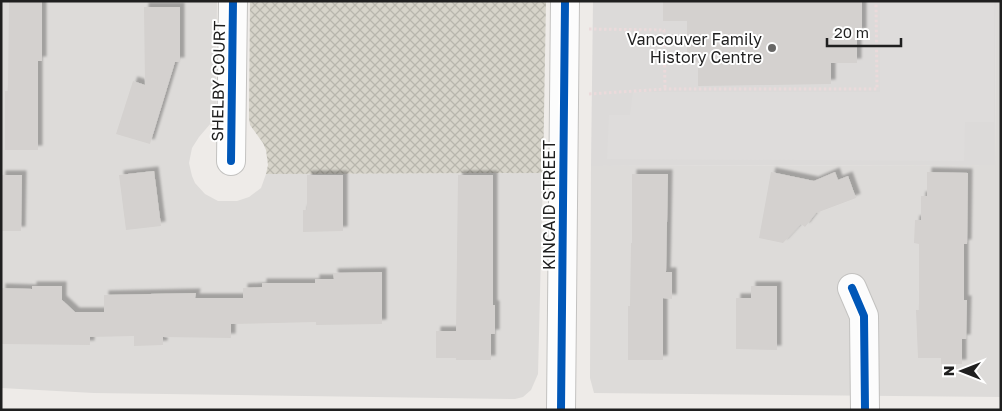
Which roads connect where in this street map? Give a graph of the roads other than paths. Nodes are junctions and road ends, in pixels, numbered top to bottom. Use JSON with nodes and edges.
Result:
{"nodes":[{"id":1,"x":233,"y":1,"type":"edge"},
{"id":2,"x":565,"y":1,"type":"edge"},
{"id":3,"x":231,"y":161,"type":"dead end"},
{"id":4,"x":852,"y":288,"type":"dead end"},
{"id":5,"x":561,"y":410,"type":"edge"},
{"id":6,"x":865,"y":410,"type":"edge"}],
"edges":[{"from":1,"to":3,"type":"street","name":"SHELBY COURT"},
{"from":2,"to":5,"type":"street","name":"KINCAID STREET"},
{"from":4,"to":6,"type":"street"}]}
